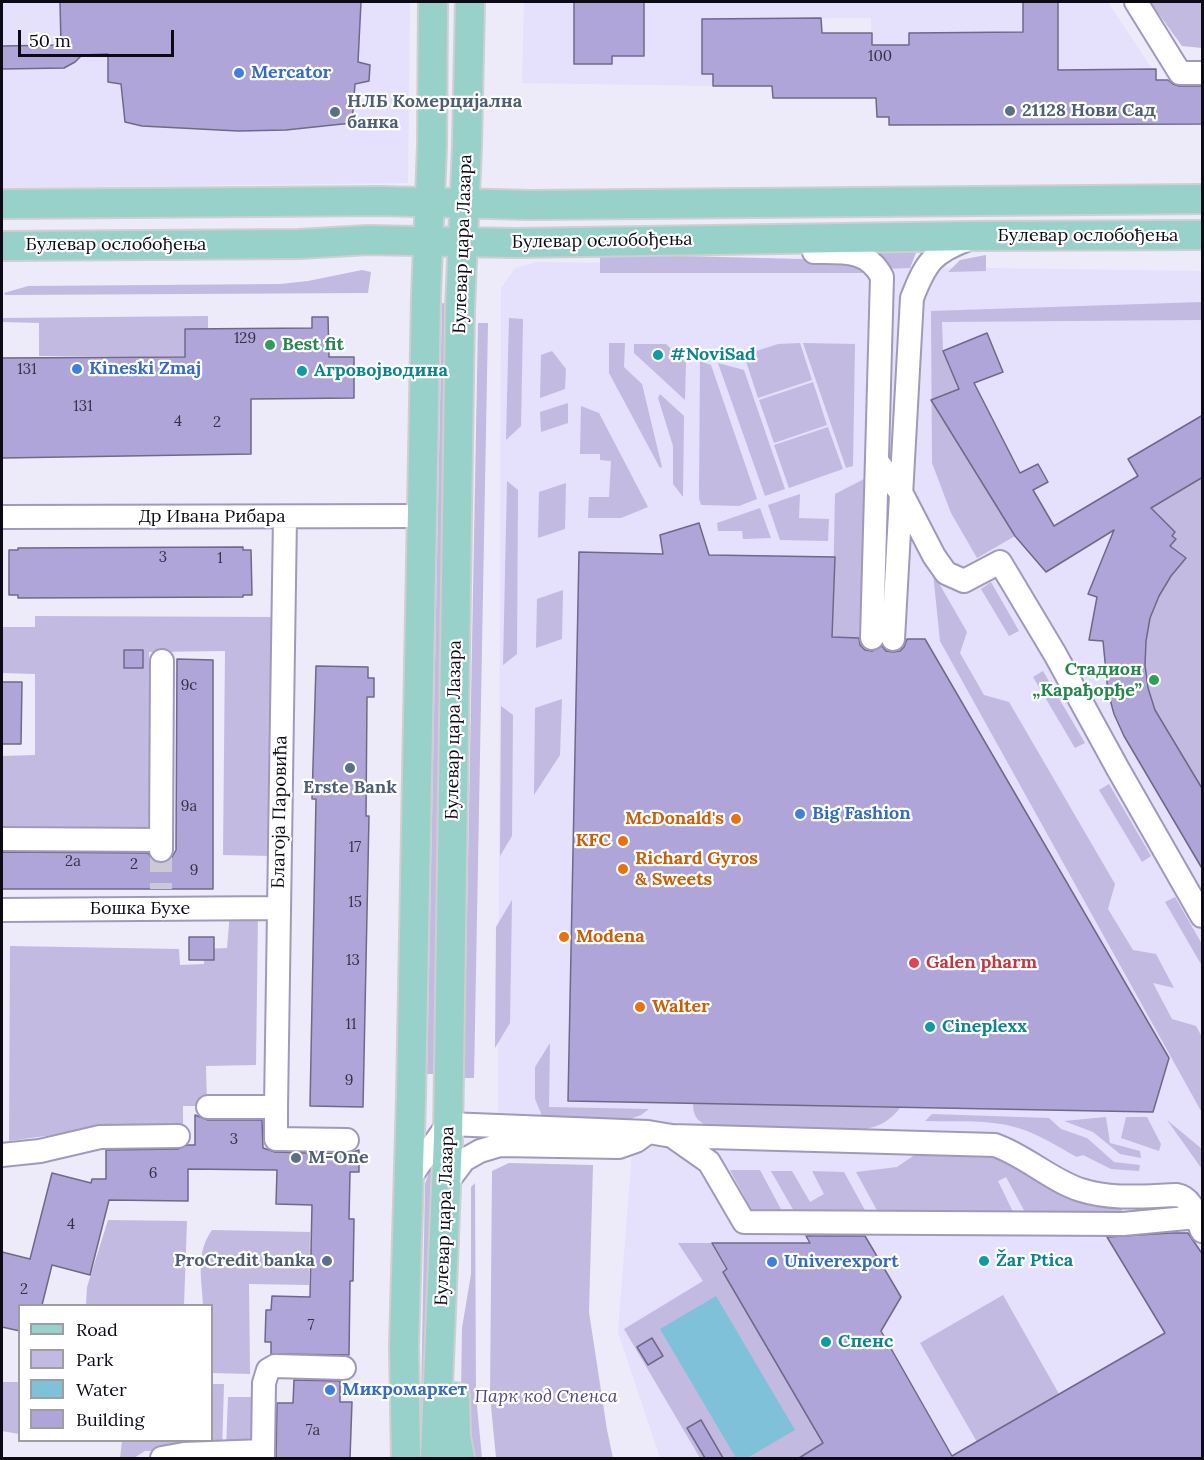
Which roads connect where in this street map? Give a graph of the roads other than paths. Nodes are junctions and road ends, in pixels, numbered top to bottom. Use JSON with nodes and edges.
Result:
{"nodes":[{"id":1,"x":434,"y":2,"type":"edge"},
{"id":2,"x":470,"y":2,"type":"edge"},
{"id":3,"x":1136,"y":2,"type":"edge"},
{"id":4,"x":1203,"y":73,"type":"edge"},
{"id":5,"x":1203,"y":199,"type":"edge"},
{"id":6,"x":429,"y":202,"type":"junction"},
{"id":7,"x":464,"y":203,"type":"junction"},
{"id":8,"x":2,"y":204,"type":"edge"},
{"id":9,"x":977,"y":236,"type":"junction"},
{"id":10,"x":1203,"y":236,"type":"edge"},
{"id":11,"x":737,"y":239,"type":"junction"},
{"id":12,"x":428,"y":241,"type":"junction"},
{"id":13,"x":463,"y":242,"type":"junction"},
{"id":14,"x":2,"y":246,"type":"edge"},
{"id":15,"x":877,"y":461,"type":"junction"},
{"id":16,"x":903,"y":496,"type":"junction"},
{"id":17,"x":423,"y":516,"type":"junction"},
{"id":18,"x":2,"y":517,"type":"edge"},
{"id":19,"x":285,"y":517,"type":"junction"},
{"id":20,"x":162,"y":662,"type":"dead end"},
{"id":21,"x":2,"y":839,"type":"edge"},
{"id":22,"x":279,"y":908,"type":"junction"},
{"id":23,"x":2,"y":910,"type":"edge"},
{"id":24,"x":1203,"y":915,"type":"edge"},
{"id":25,"x":208,"y":1107,"type":"dead end"},
{"id":26,"x":276,"y":1107,"type":"junction"},
{"id":27,"x":448,"y":1124,"type":"junction"},
{"id":28,"x":648,"y":1132,"type":"junction"},
{"id":29,"x":178,"y":1136,"type":"dead end"},
{"id":30,"x":672,"y":1136,"type":"junction"},
{"id":31,"x":347,"y":1140,"type":"dead end"},
{"id":32,"x":2,"y":1155,"type":"edge"},
{"id":33,"x":409,"y":1179,"type":"junction"},
{"id":34,"x":446,"y":1184,"type":"junction"},
{"id":35,"x":1146,"y":1196,"type":"junction"},
{"id":36,"x":1147,"y":1221,"type":"junction"},
{"id":37,"x":1200,"y":1224,"type":"edge"},
{"id":38,"x":442,"y":1312,"type":"junction"},
{"id":39,"x":344,"y":1368,"type":"dead end"},
{"id":40,"x":263,"y":1455,"type":"edge"},
{"id":41,"x":162,"y":1458,"type":"edge"},
{"id":42,"x":406,"y":1458,"type":"edge"},
{"id":43,"x":435,"y":1458,"type":"edge"},
{"id":44,"x":460,"y":1458,"type":"edge"}],
"edges":[{"from":1,"to":6,"type":"main road","name":"Булевар цара Лазара"},
{"from":2,"to":7,"type":"main road","name":"Булевар цара Лазара"},
{"from":3,"to":4,"type":"street"},
{"from":5,"to":7,"type":"main road","name":"Булевар ослобођења"},
{"from":6,"to":7,"type":"main road","name":"Булевар ослобођења"},
{"from":6,"to":8,"type":"main road","name":"Булевар ослобођења"},
{"from":6,"to":12,"type":"main road","name":"Булевар цара Лазара"},
{"from":7,"to":13,"type":"main road","name":"Булевар цара Лазара"},
{"from":9,"to":10,"type":"main road","name":"Булевар ослобођења"},
{"from":9,"to":11,"type":"main road","name":"Булевар ослобођења"},
{"from":9,"to":16,"type":"street"},
{"from":11,"to":13,"type":"main road","name":"Булевар ослобођења"},
{"from":11,"to":15,"type":"street"},
{"from":12,"to":13,"type":"main road","name":"Булевар ослобођења"},
{"from":12,"to":14,"type":"main road","name":"Булевар ослобођења"},
{"from":12,"to":17,"type":"main road","name":"Булевар цара Лазара"},
{"from":13,"to":27,"type":"main road","name":"Булевар цара Лазара"},
{"from":15,"to":16,"type":"street"},
{"from":15,"to":16,"type":"street"},
{"from":16,"to":24,"type":"street"},
{"from":17,"to":19,"type":"street","name":"Др Ивана Рибара"},
{"from":17,"to":33,"type":"main road","name":"Булевар цара Лазара"},
{"from":18,"to":19,"type":"street","name":"Др Ивана Рибара"},
{"from":19,"to":22,"type":"street","name":"Благоја Паровића"},
{"from":20,"to":21,"type":"street"},
{"from":22,"to":23,"type":"street","name":"Бошка Бухе"},
{"from":22,"to":26,"type":"street","name":"Благоја Паровића"},
{"from":25,"to":26,"type":"street"},
{"from":26,"to":31,"type":"street","name":"Благоја Паровића"},
{"from":27,"to":28,"type":"street"},
{"from":27,"to":33,"type":"street"},
{"from":27,"to":34,"type":"main road","name":"Булевар цара Лазара"},
{"from":28,"to":30,"type":"street"},
{"from":28,"to":34,"type":"street"},
{"from":29,"to":32,"type":"street"},
{"from":30,"to":35,"type":"street"},
{"from":30,"to":36,"type":"street"},
{"from":33,"to":42,"type":"main road","name":"Булевар цара Лазара"},
{"from":34,"to":38,"type":"main road","name":"Булевар цара Лазара"},
{"from":35,"to":36,"type":"street"},
{"from":35,"to":37,"type":"street"},
{"from":36,"to":37,"type":"street"},
{"from":38,"to":43,"type":"main road","name":"Булевар цара Лазара"},
{"from":38,"to":44,"type":"main road"},
{"from":39,"to":40,"type":"street"},
{"from":40,"to":41,"type":"street"}]}
